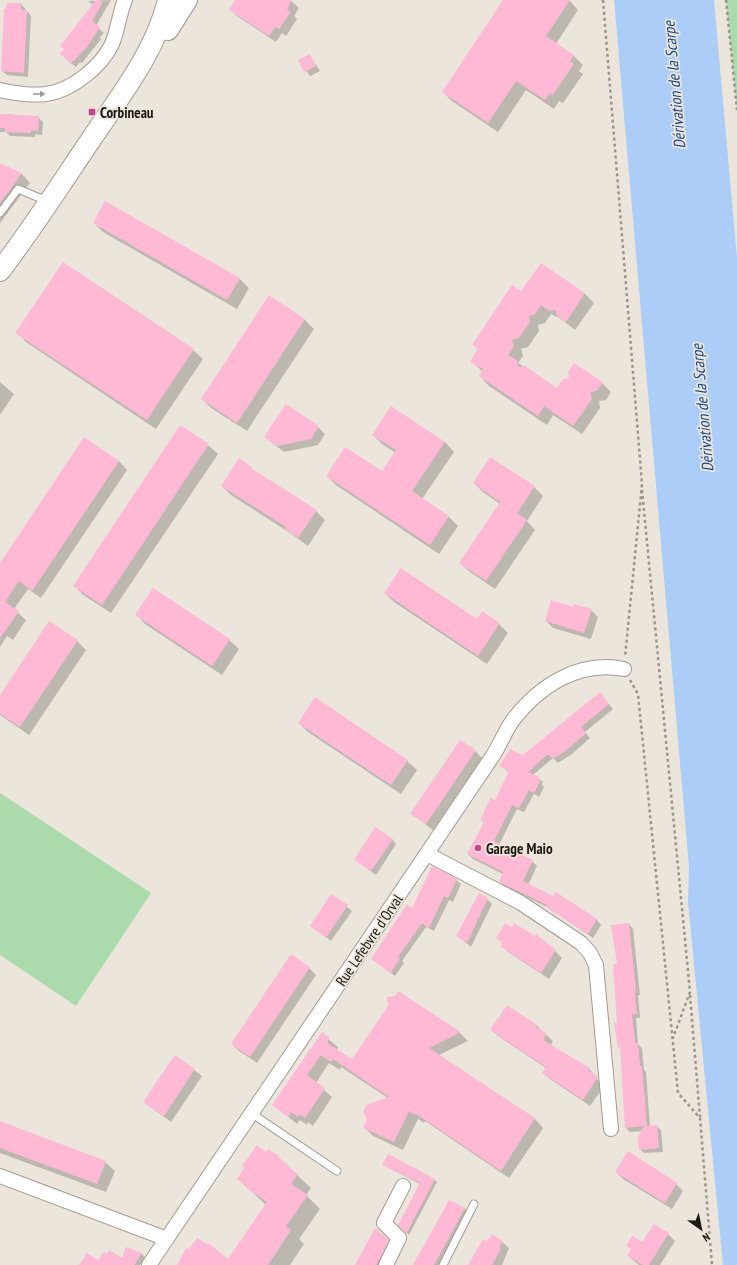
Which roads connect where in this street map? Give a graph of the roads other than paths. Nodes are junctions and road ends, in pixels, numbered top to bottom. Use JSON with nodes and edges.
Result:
{"nodes":[{"id":1,"x":125,"y":0,"type":"edge"},
{"id":2,"x":168,"y":0,"type":"edge"},
{"id":3,"x":187,"y":0,"type":"edge"},
{"id":4,"x":137,"y":72,"type":"junction"},
{"id":5,"x":0,"y":90,"type":"edge"},
{"id":6,"x":49,"y":202,"type":"junction"},
{"id":7,"x":0,"y":213,"type":"edge"},
{"id":8,"x":1,"y":265,"type":"edge"},
{"id":9,"x":624,"y":669,"type":"road end"},
{"id":10,"x":427,"y":854,"type":"junction"},
{"id":11,"x":251,"y":1113,"type":"junction"},
{"id":12,"x":610,"y":1129,"type":"dead end"},
{"id":13,"x":337,"y":1172,"type":"dead end"},
{"id":14,"x":0,"y":1176,"type":"edge"},
{"id":15,"x":403,"y":1186,"type":"dead end"},
{"id":16,"x":474,"y":1204,"type":"dead end"},
{"id":17,"x":167,"y":1239,"type":"junction"},
{"id":18,"x":150,"y":1265,"type":"edge"},
{"id":19,"x":386,"y":1265,"type":"edge"},
{"id":20,"x":443,"y":1265,"type":"edge"}],
"edges":[{"from":5,"to":1,"type":"street","one_way":true},
{"from":2,"to":4,"type":"main road"},
{"from":3,"to":4,"type":"main road"},
{"from":4,"to":6,"type":"main road"},
{"from":6,"to":7,"type":"lane"},
{"from":6,"to":8,"type":"main road"},
{"from":9,"to":10,"type":"street","name":"Rue Lefebvre d'Orval"},
{"from":10,"to":11,"type":"street","name":"Rue Lefebvre d'Orval"},
{"from":10,"to":12,"type":"street"},
{"from":11,"to":13,"type":"lane"},
{"from":11,"to":17,"type":"street","name":"Rue Lefebvre d'Orval"},
{"from":14,"to":17,"type":"street"},
{"from":15,"to":19,"type":"street"},
{"from":16,"to":20,"type":"lane"},
{"from":17,"to":18,"type":"street","name":"Rue Lefebvre d'Orval"}]}
